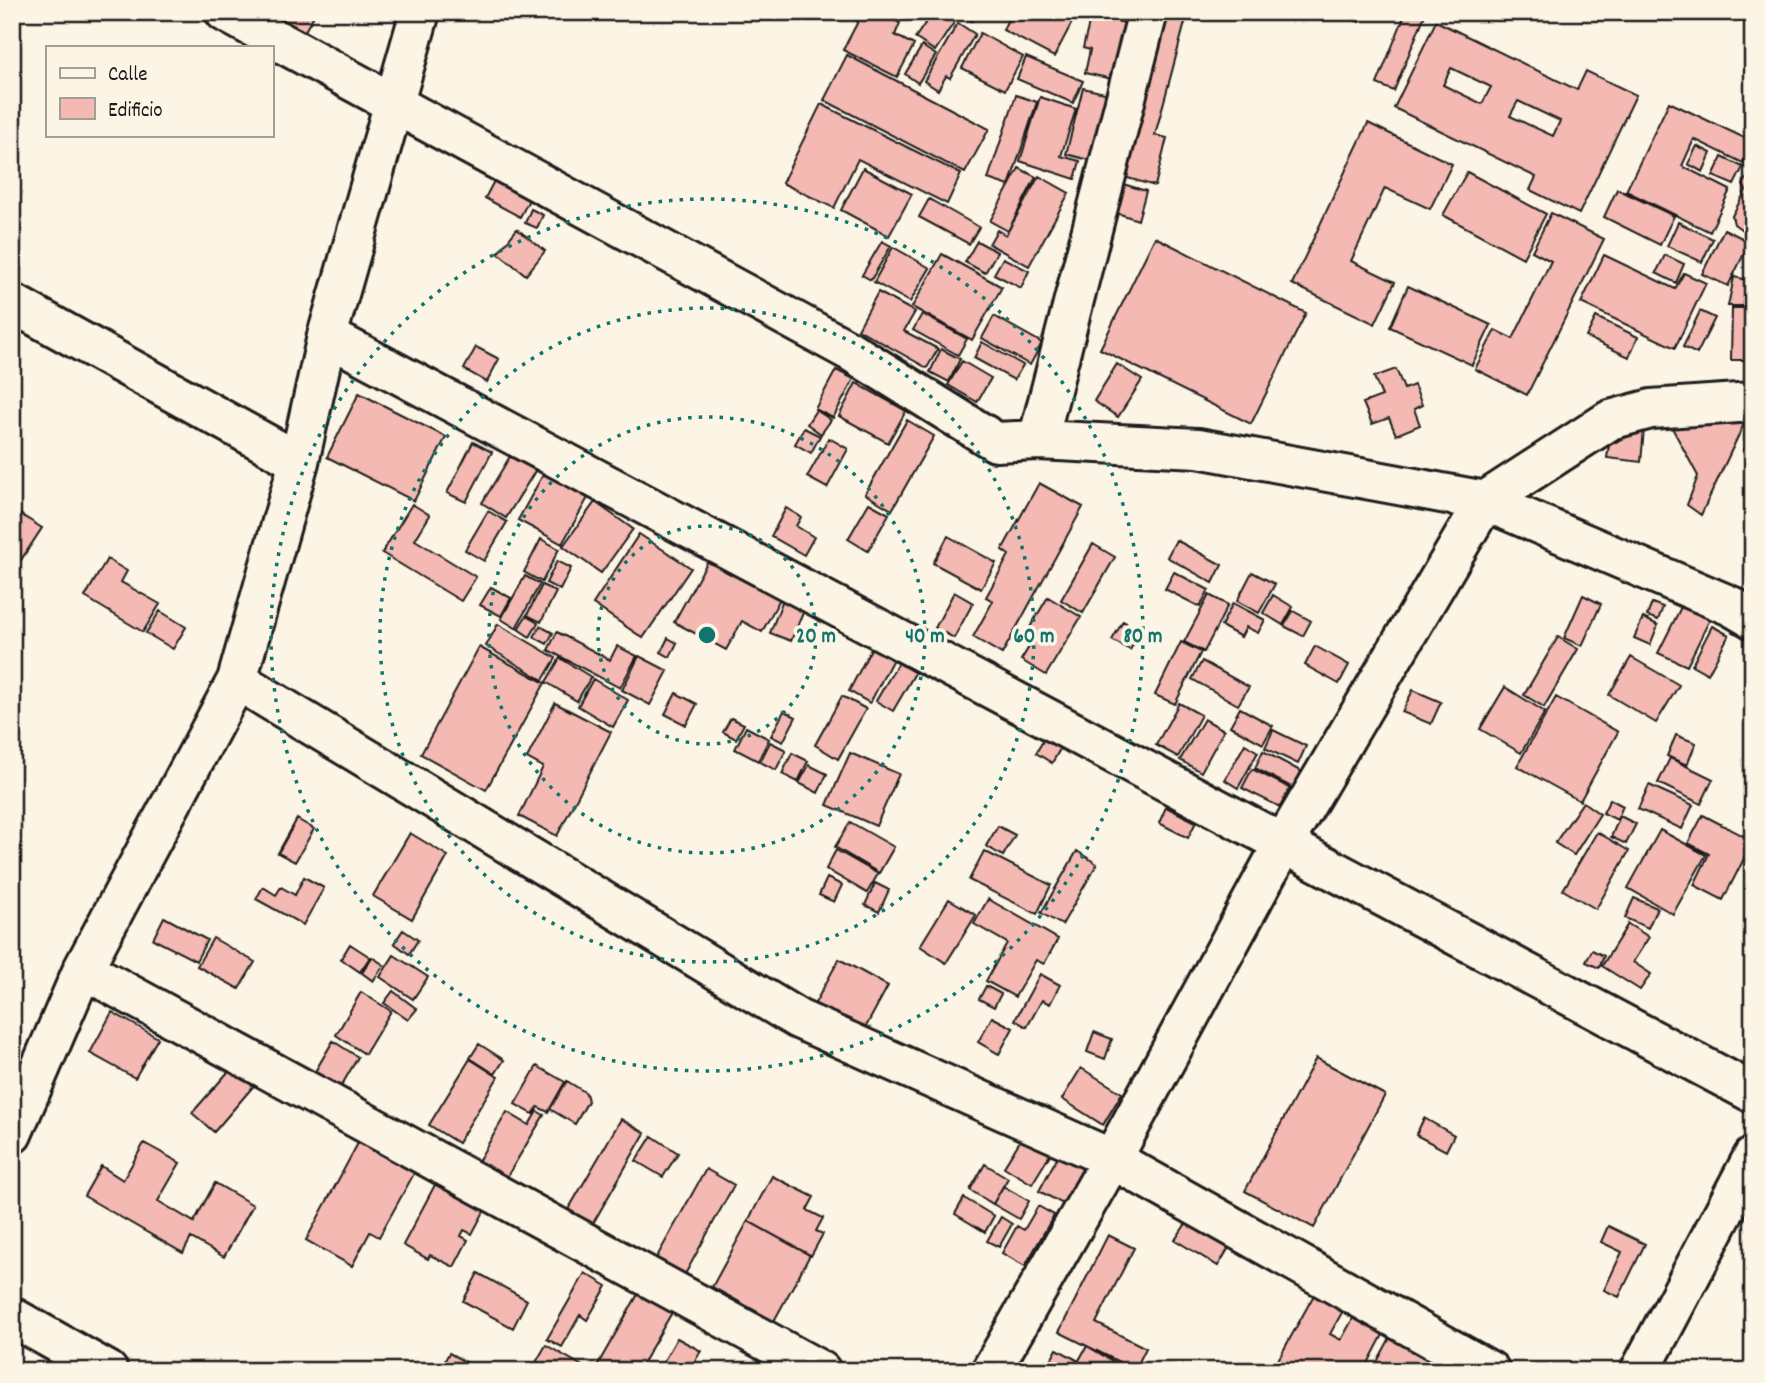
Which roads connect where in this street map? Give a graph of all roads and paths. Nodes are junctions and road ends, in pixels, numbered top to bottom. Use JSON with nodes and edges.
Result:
{"nodes":[{"id":1,"x":225,"y":12,"type":"edge"},
{"id":2,"x":420,"y":12,"type":"edge"},
{"id":3,"x":1148,"y":12,"type":"edge"},
{"id":4,"x":392,"y":102,"type":"junction"},
{"id":5,"x":12,"y":303,"type":"edge"},
{"id":6,"x":327,"y":336,"type":"junction"},
{"id":7,"x":1753,"y":401,"type":"edge"},
{"id":8,"x":1038,"y":440,"type":"junction"},
{"id":9,"x":299,"y":462,"type":"junction"},
{"id":10,"x":1485,"y":501,"type":"junction"},
{"id":11,"x":1753,"y":619,"type":"edge"},
{"id":12,"x":237,"y":680,"type":"junction"},
{"id":13,"x":1283,"y":844,"type":"junction"},
{"id":14,"x":83,"y":969,"type":"junction"},
{"id":15,"x":1753,"y":1093,"type":"edge"},
{"id":16,"x":12,"y":1134,"type":"edge"},
{"id":17,"x":1753,"y":1157,"type":"edge"},
{"id":18,"x":1112,"y":1159,"type":"junction"},
{"id":19,"x":12,"y":1317,"type":"edge"},
{"id":20,"x":108,"y":1371,"type":"edge"},
{"id":21,"x":821,"y":1371,"type":"edge"},
{"id":22,"x":991,"y":1371,"type":"edge"},
{"id":23,"x":1490,"y":1371,"type":"edge"},
{"id":24,"x":1640,"y":1371,"type":"edge"}],
"edges":[{"from":1,"to":4,"type":"street"},
{"from":2,"to":4,"type":"street"},
{"from":3,"to":8,"type":"street"},
{"from":4,"to":6,"type":"street"},
{"from":4,"to":8,"type":"street"},
{"from":5,"to":9,"type":"street"},
{"from":6,"to":9,"type":"street"},
{"from":6,"to":13,"type":"street"},
{"from":7,"to":10,"type":"street"},
{"from":8,"to":10,"type":"street"},
{"from":9,"to":12,"type":"street"},
{"from":10,"to":11,"type":"street"},
{"from":10,"to":13,"type":"street"},
{"from":12,"to":14,"type":"street"},
{"from":12,"to":18,"type":"street"},
{"from":13,"to":15,"type":"street"},
{"from":13,"to":18,"type":"street"},
{"from":14,"to":16,"type":"street"},
{"from":14,"to":21,"type":"street"},
{"from":17,"to":24,"type":"street"},
{"from":18,"to":22,"type":"street"},
{"from":18,"to":23,"type":"street"},
{"from":19,"to":20,"type":"street"}]}
